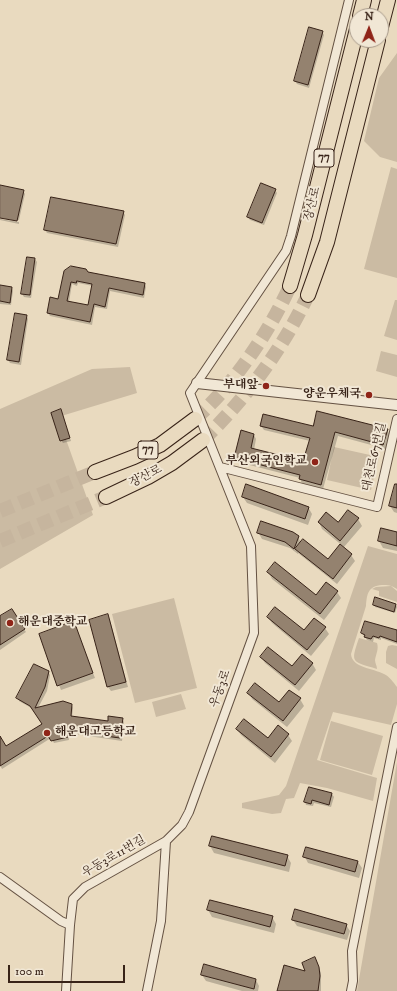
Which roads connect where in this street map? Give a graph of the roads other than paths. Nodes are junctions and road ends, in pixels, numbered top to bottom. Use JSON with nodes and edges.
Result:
{"nodes":[{"id":1,"x":349,"y":0,"type":"edge"},
{"id":2,"x":352,"y":48,"type":"edge"},
{"id":3,"x":376,"y":48,"type":"edge"},
{"id":4,"x":290,"y":286,"type":"tunnel mouth"},
{"id":5,"x":308,"y":295,"type":"tunnel mouth"},
{"id":6,"x":197,"y":383,"type":"junction"},
{"id":7,"x":397,"y":405,"type":"edge"},
{"id":8,"x":195,"y":418,"type":"tunnel mouth"},
{"id":9,"x":397,"y":419,"type":"edge"},
{"id":10,"x":203,"y":440,"type":"tunnel mouth"},
{"id":11,"x":220,"y":467,"type":"junction"},
{"id":12,"x":95,"y":472,"type":"tunnel mouth"},
{"id":13,"x":106,"y":497,"type":"tunnel mouth"},
{"id":14,"x":397,"y":727,"type":"edge"},
{"id":15,"x":166,"y":841,"type":"junction"},
{"id":16,"x":0,"y":877,"type":"edge"},
{"id":17,"x":70,"y":925,"type":"junction"},
{"id":18,"x":66,"y":991,"type":"edge"},
{"id":19,"x":147,"y":991,"type":"edge"},
{"id":20,"x":351,"y":991,"type":"edge"}],
"edges":[{"from":1,"to":6,"type":"street"},
{"from":2,"to":4,"type":"highway","name":"장산로","number":"77"},
{"from":3,"to":5,"type":"highway","name":"장산로","number":"77"},
{"from":6,"to":7,"type":"street"},
{"from":6,"to":11,"type":"street","name":"우동3로"},
{"from":8,"to":12,"type":"highway","name":"장산로","number":"77"},
{"from":9,"to":11,"type":"street","name":"대천로67번길"},
{"from":10,"to":13,"type":"highway","name":"장산로","number":"77"},
{"from":11,"to":15,"type":"street","name":"우동3로"},
{"from":14,"to":20,"type":"street"},
{"from":15,"to":17,"type":"street","name":"우동3로11번길"},
{"from":15,"to":19,"type":"street"},
{"from":16,"to":17,"type":"street"},
{"from":17,"to":18,"type":"street","name":"우동3로11번길"}]}
